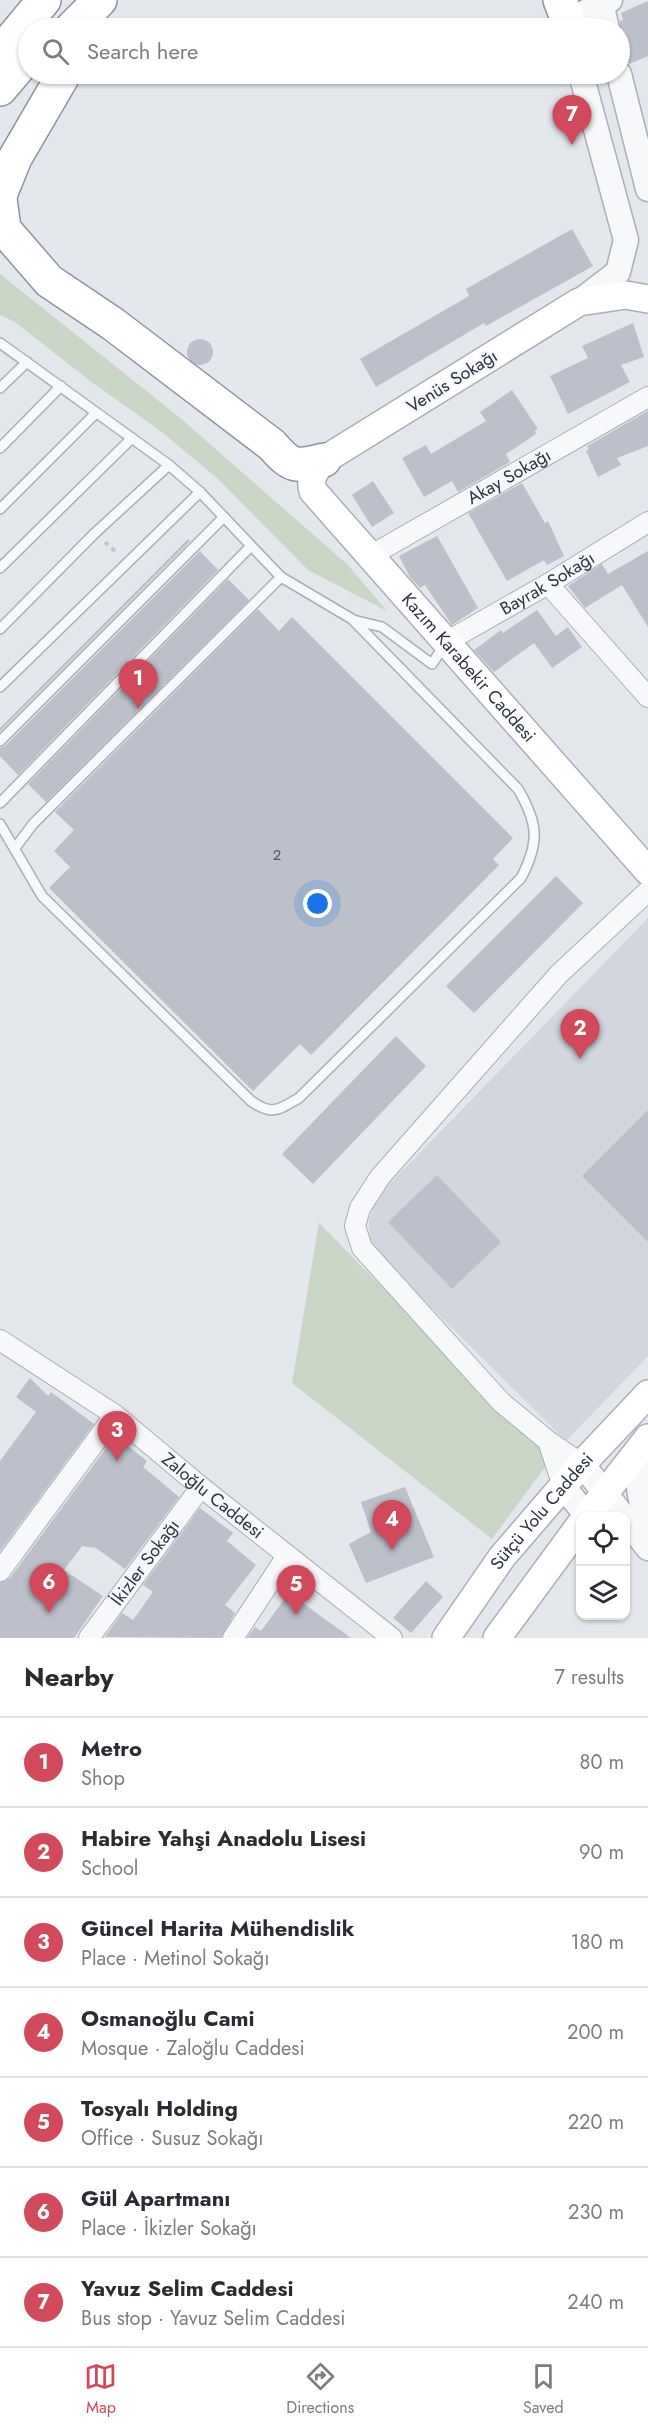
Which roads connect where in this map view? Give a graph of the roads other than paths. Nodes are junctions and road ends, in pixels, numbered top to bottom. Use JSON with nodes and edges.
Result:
{"nodes":[{"id":1,"x":44,"y":0,"type":"edge"},
{"id":2,"x":75,"y":0,"type":"edge"},
{"id":3,"x":100,"y":0,"type":"edge"},
{"id":4,"x":118,"y":0,"type":"edge"},
{"id":5,"x":603,"y":2,"type":"edge"},
{"id":6,"x":565,"y":12,"type":"edge"},
{"id":7,"x":29,"y":18,"type":"edge"},
{"id":8,"x":60,"y":18,"type":"edge"},
{"id":9,"x":82,"y":18,"type":"edge"},
{"id":10,"x":103,"y":18,"type":"edge"},
{"id":11,"x":605,"y":18,"type":"edge"},
{"id":12,"x":18,"y":31,"type":"edge"},
{"id":13,"x":0,"y":53,"type":"edge"},
{"id":14,"x":18,"y":68,"type":"edge"},
{"id":15,"x":19,"y":84,"type":"edge"},
{"id":16,"x":51,"y":84,"type":"edge"},
{"id":17,"x":58,"y":84,"type":"edge"},
{"id":18,"x":584,"y":84,"type":"edge"},
{"id":19,"x":622,"y":84,"type":"edge"},
{"id":20,"x":0,"y":89,"type":"edge"},
{"id":21,"x":0,"y":101,"type":"edge"},
{"id":22,"x":0,"y":146,"type":"edge"},
{"id":23,"x":648,"y":189,"type":"edge"},
{"id":24,"x":0,"y":197,"type":"edge"},
{"id":25,"x":648,"y":298,"type":"edge"},
{"id":26,"x":579,"y":302,"type":"junction"},
{"id":27,"x":0,"y":343,"type":"edge"},
{"id":28,"x":27,"y":362,"type":"junction"},
{"id":29,"x":61,"y":386,"type":"junction"},
{"id":30,"x":0,"y":388,"type":"edge"},
{"id":31,"x":648,"y":397,"type":"edge"},
{"id":32,"x":96,"y":413,"type":"junction"},
{"id":33,"x":132,"y":438,"type":"junction"},
{"id":34,"x":0,"y":448,"type":"edge"},
{"id":35,"x":324,"y":460,"type":"junction"},
{"id":36,"x":169,"y":465,"type":"junction"},
{"id":37,"x":200,"y":492,"type":"junction"},
{"id":38,"x":0,"y":509,"type":"edge"},
{"id":39,"x":224,"y":517,"type":"junction"},
{"id":40,"x":648,"y":522,"type":"edge"},
{"id":41,"x":251,"y":546,"type":"junction"},
{"id":42,"x":370,"y":556,"type":"junction"},
{"id":43,"x":0,"y":568,"type":"edge"},
{"id":44,"x":281,"y":577,"type":"junction"},
{"id":45,"x":548,"y":584,"type":"junction"},
{"id":46,"x":352,"y":620,"type":"junction"},
{"id":47,"x":0,"y":629,"type":"edge"},
{"id":48,"x":446,"y":642,"type":"junction"},
{"id":49,"x":0,"y":687,"type":"edge"},
{"id":50,"x":648,"y":697,"type":"edge"},
{"id":51,"x":0,"y":741,"type":"edge"},
{"id":52,"x":0,"y":803,"type":"edge"},
{"id":53,"x":0,"y":824,"type":"edge"},
{"id":54,"x":15,"y":848,"type":"junction"},
{"id":55,"x":648,"y":871,"type":"edge"},
{"id":56,"x":648,"y":891,"type":"edge"},
{"id":57,"x":2,"y":1347,"type":"edge"},
{"id":58,"x":648,"y":1394,"type":"edge"},
{"id":59,"x":115,"y":1415,"type":"junction"},
{"id":60,"x":548,"y":1441,"type":"junction"},
{"id":61,"x":645,"y":1442,"type":"edge"},
{"id":62,"x":582,"y":1464,"type":"junction"},
{"id":63,"x":563,"y":1486,"type":"junction"},
{"id":64,"x":201,"y":1487,"type":"junction"},
{"id":65,"x":606,"y":1495,"type":"junction"},
{"id":66,"x":584,"y":1512,"type":"edge"},
{"id":67,"x":591,"y":1512,"type":"edge"},
{"id":68,"x":619,"y":1512,"type":"edge"},
{"id":69,"x":648,"y":1522,"type":"edge"},
{"id":70,"x":630,"y":1526,"type":"edge"},
{"id":71,"x":576,"y":1530,"type":"edge"},
{"id":72,"x":630,"y":1546,"type":"edge"},
{"id":73,"x":648,"y":1548,"type":"edge"},
{"id":74,"x":287,"y":1556,"type":"junction"},
{"id":75,"x":648,"y":1559,"type":"edge"},
{"id":76,"x":0,"y":1571,"type":"edge"},
{"id":77,"x":88,"y":1638,"type":"edge"},
{"id":78,"x":233,"y":1638,"type":"edge"},
{"id":79,"x":392,"y":1638,"type":"edge"},
{"id":80,"x":446,"y":1638,"type":"edge"},
{"id":81,"x":496,"y":1638,"type":"edge"}],
"edges":[{"from":1,"to":7,"type":"highway"},
{"from":2,"to":8,"type":"highway"},
{"from":3,"to":9,"type":"highway"},
{"from":4,"to":10,"type":"highway"},
{"from":5,"to":6,"type":"street"},
{"from":5,"to":11,"type":"street"},
{"from":12,"to":13,"type":"highway"},
{"from":14,"to":20,"type":"highway"},
{"from":15,"to":21,"type":"highway"},
{"from":16,"to":22,"type":"highway"},
{"from":17,"to":24,"type":"highway"},
{"from":18,"to":26,"type":"street"},
{"from":19,"to":23,"type":"street"},
{"from":24,"to":35,"type":"highway"},
{"from":25,"to":26,"type":"main road"},
{"from":26,"to":35,"type":"main road","name":"Venüs Sokağı"},
{"from":27,"to":28,"type":"lane"},
{"from":28,"to":29,"type":"lane"},
{"from":28,"to":30,"type":"lane"},
{"from":29,"to":32,"type":"lane"},
{"from":29,"to":34,"type":"lane"},
{"from":31,"to":42,"type":"street","name":"Akay Sokağı"},
{"from":32,"to":33,"type":"lane"},
{"from":32,"to":38,"type":"lane"},
{"from":33,"to":36,"type":"lane"},
{"from":33,"to":43,"type":"lane"},
{"from":35,"to":42,"type":"main road","name":"Kazım Karabekir Caddesi"},
{"from":36,"to":37,"type":"lane"},
{"from":36,"to":47,"type":"lane"},
{"from":37,"to":39,"type":"lane"},
{"from":37,"to":49,"type":"lane"},
{"from":39,"to":41,"type":"lane"},
{"from":39,"to":51,"type":"lane"},
{"from":40,"to":45,"type":"street","name":"Bayrak Sokağı"},
{"from":41,"to":44,"type":"lane"},
{"from":41,"to":52,"type":"lane"},
{"from":42,"to":48,"type":"main road","name":"Kazım Karabekir Caddesi"},
{"from":44,"to":46,"type":"lane"},
{"from":44,"to":54,"type":"lane"},
{"from":45,"to":48,"type":"street","name":"Bayrak Sokağı"},
{"from":45,"to":50,"type":"street"},
{"from":46,"to":48,"type":"lane"},
{"from":46,"to":54,"type":"lane"},
{"from":48,"to":55,"type":"main road","name":"Kazım Karabekir Caddesi"},
{"from":53,"to":54,"type":"lane"},
{"from":56,"to":60,"type":"street"},
{"from":57,"to":59,"type":"street","name":"Zaloğlu Caddesi"},
{"from":58,"to":62,"type":"main road","name":"Sütçü Yolu Caddesi"},
{"from":59,"to":64,"type":"street","name":"Zaloğlu Caddesi"},
{"from":59,"to":76,"type":"street"},
{"from":60,"to":62,"type":"street"},
{"from":60,"to":63,"type":"street"},
{"from":61,"to":65,"type":"main road","name":"Sütçü Yolu Caddesi"},
{"from":61,"to":69,"type":"street"},
{"from":62,"to":63,"type":"main road","name":"Sütçü Yolu Caddesi"},
{"from":62,"to":65,"type":"street"},
{"from":63,"to":66,"type":"street"},
{"from":63,"to":80,"type":"main road","name":"Sütçü Yolu Caddesi"},
{"from":64,"to":74,"type":"street","name":"Zaloğlu Caddesi"},
{"from":64,"to":77,"type":"street","name":"İkizler Sokağı"},
{"from":65,"to":67,"type":"main road","name":"Sütçü Yolu Caddesi"},
{"from":65,"to":68,"type":"street"},
{"from":70,"to":73,"type":"street"},
{"from":71,"to":81,"type":"main road","name":"Sütçü Yolu Caddesi"},
{"from":72,"to":75,"type":"street"},
{"from":74,"to":78,"type":"street"},
{"from":74,"to":79,"type":"street","name":"Zaloğlu Caddesi"}]}
